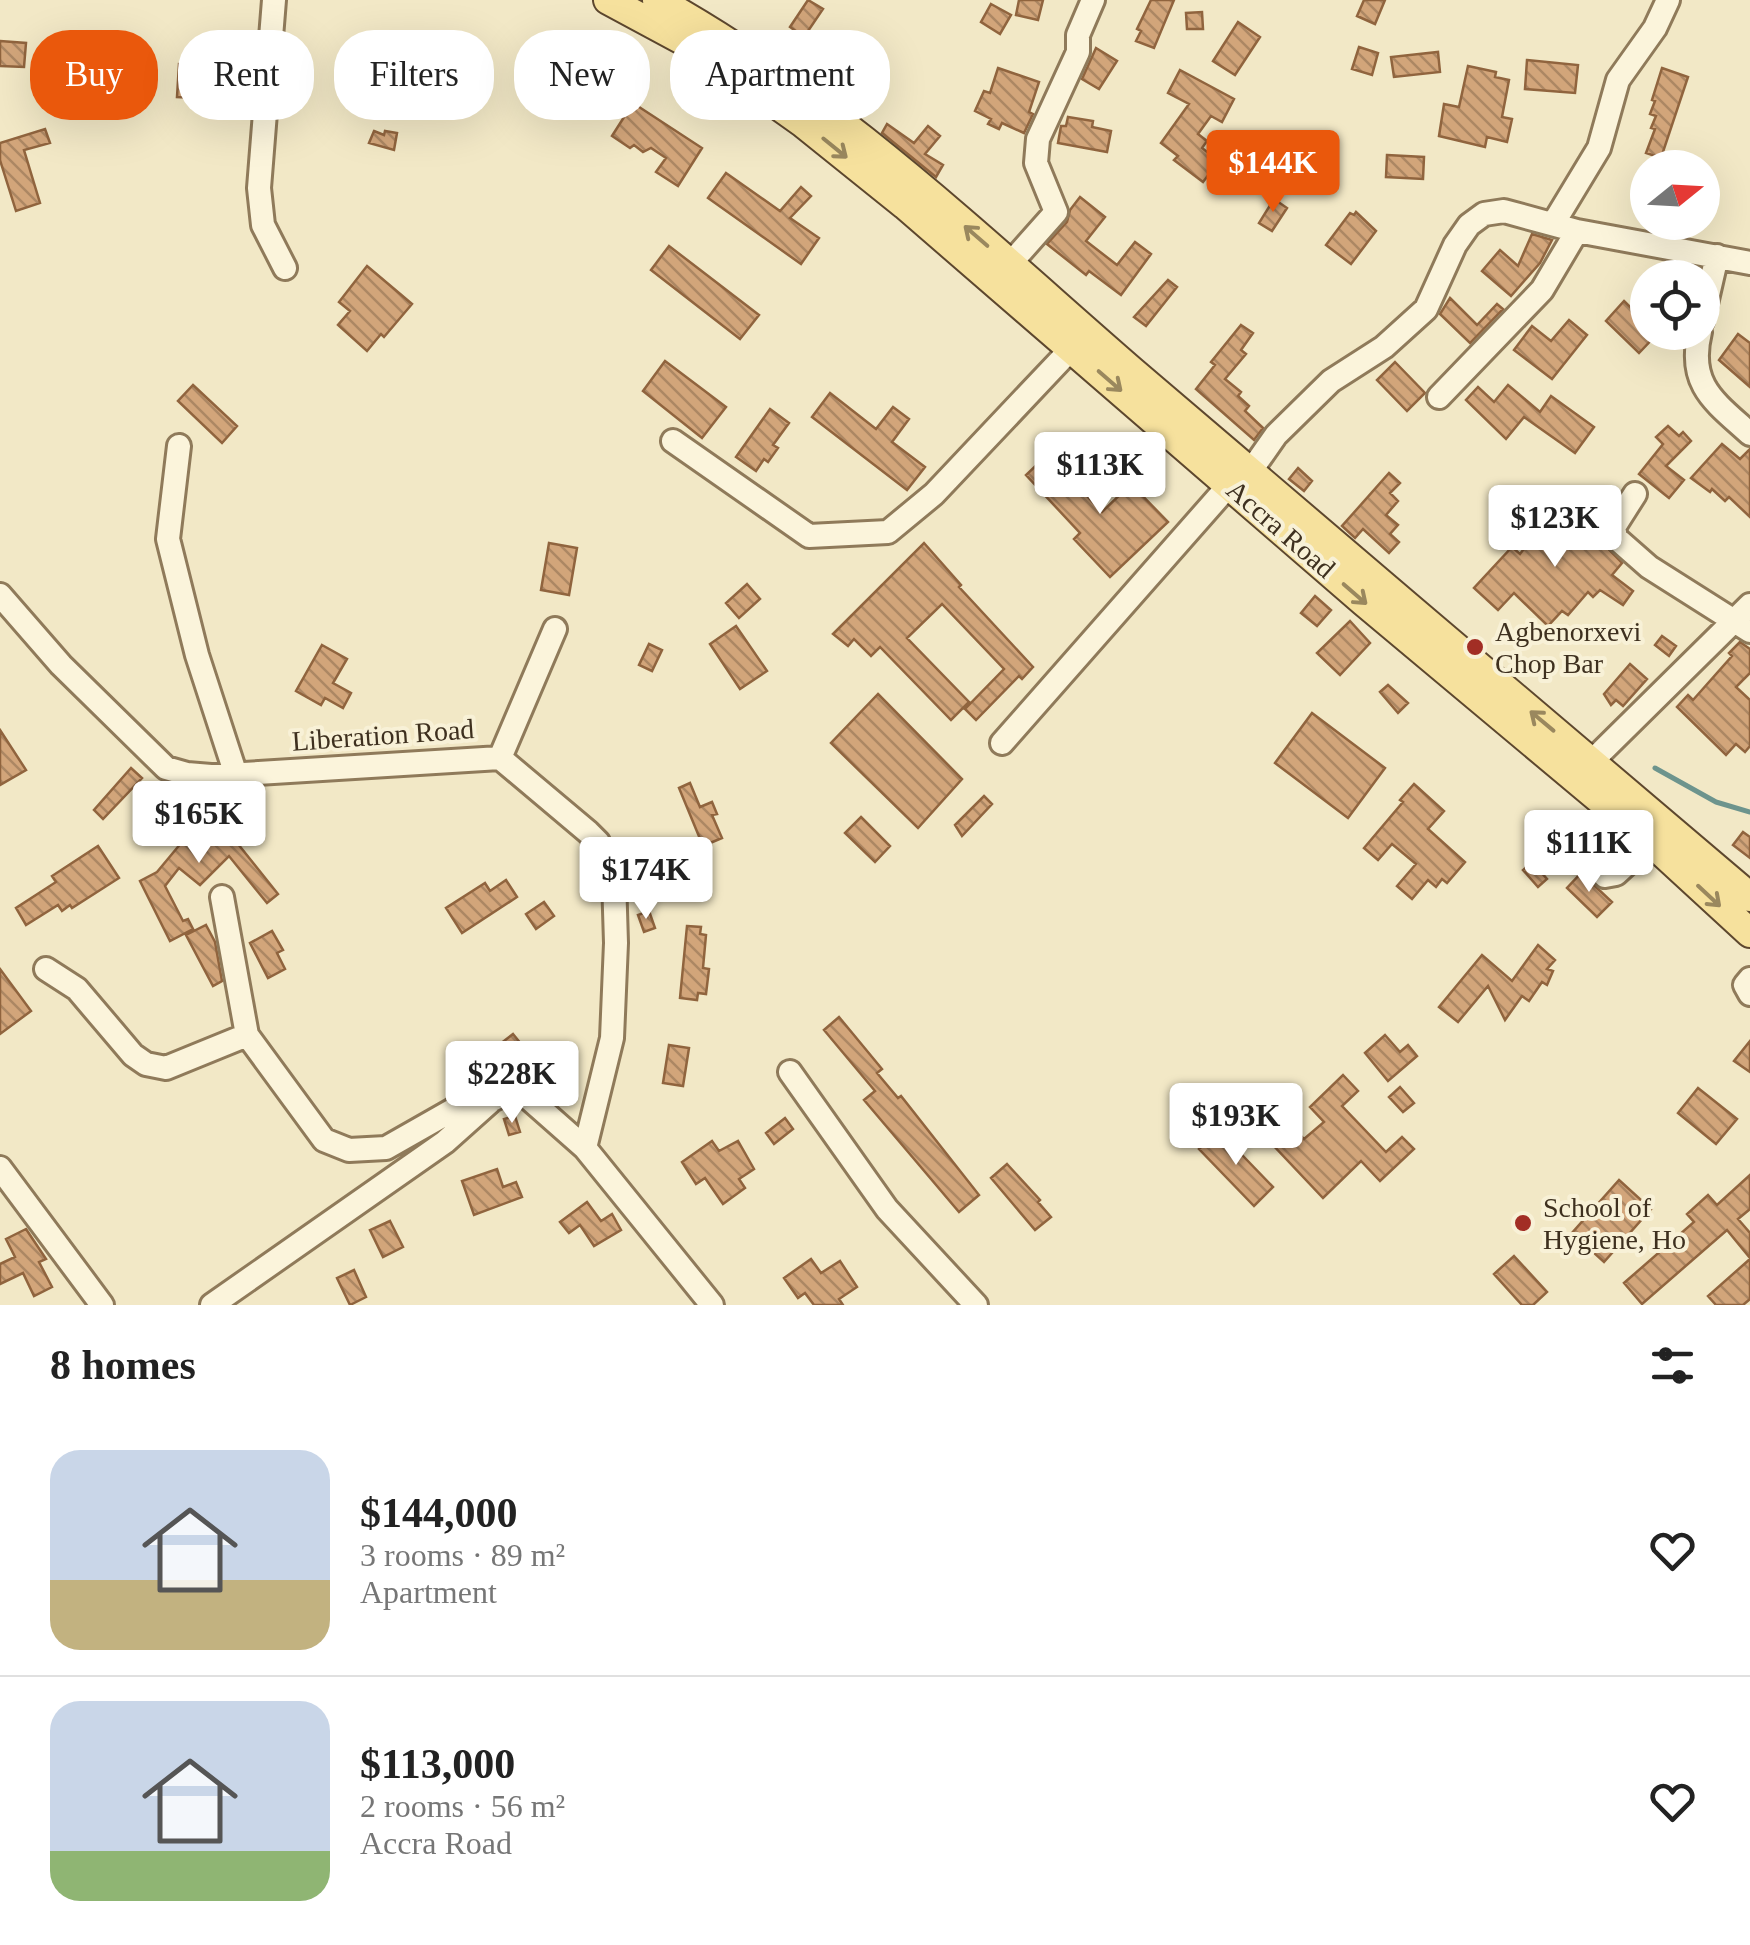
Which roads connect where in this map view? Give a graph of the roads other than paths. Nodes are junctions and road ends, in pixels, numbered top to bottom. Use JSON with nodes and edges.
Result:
{"nodes":[{"id":1,"x":274,"y":0,"type":"edge"},
{"id":2,"x":608,"y":0,"type":"edge"},
{"id":3,"x":657,"y":0,"type":"edge"},
{"id":4,"x":1092,"y":0,"type":"edge"},
{"id":5,"x":1668,"y":0,"type":"edge"},
{"id":6,"x":1552,"y":224,"type":"junction"},
{"id":7,"x":1577,"y":231,"type":"junction"},
{"id":8,"x":1718,"y":256,"type":"junction"},
{"id":9,"x":1717,"y":260,"type":"edge"},
{"id":10,"x":1750,"y":264,"type":"edge"},
{"id":11,"x":1010,"y":265,"type":"junction"},
{"id":12,"x":285,"y":268,"type":"dead end"},
{"id":13,"x":1072,"y":348,"type":"junction"},
{"id":14,"x":1698,"y":350,"type":"edge"},
{"id":15,"x":1439,"y":397,"type":"dead end"},
{"id":16,"x":1750,"y":434,"type":"edge"},
{"id":17,"x":673,"y":441,"type":"dead end"},
{"id":18,"x":179,"y":446,"type":"dead end"},
{"id":19,"x":1240,"y":478,"type":"junction"},
{"id":20,"x":1635,"y":494,"type":"dead end"},
{"id":21,"x":0,"y":595,"type":"edge"},
{"id":22,"x":1745,"y":619,"type":"edge"},
{"id":23,"x":555,"y":629,"type":"dead end"},
{"id":24,"x":1002,"y":743,"type":"dead end"},
{"id":25,"x":500,"y":758,"type":"junction"},
{"id":26,"x":1591,"y":762,"type":"junction"},
{"id":27,"x":236,"y":775,"type":"junction"},
{"id":28,"x":1617,"y":813,"type":"junction"},
{"id":29,"x":1651,"y":842,"type":"junction"},
{"id":30,"x":1750,"y":896,"type":"edge"},
{"id":31,"x":222,"y":897,"type":"dead end"},
{"id":32,"x":1750,"y":934,"type":"edge"},
{"id":33,"x":46,"y":968,"type":"dead end"},
{"id":34,"x":1750,"y":979,"type":"edge"},
{"id":35,"x":1750,"y":994,"type":"edge"},
{"id":36,"x":247,"y":1035,"type":"junction"},
{"id":37,"x":790,"y":1072,"type":"dead end"},
{"id":38,"x":516,"y":1088,"type":"junction"},
{"id":39,"x":585,"y":1148,"type":"junction"},
{"id":40,"x":0,"y":1168,"type":"edge"},
{"id":41,"x":102,"y":1305,"type":"edge"},
{"id":42,"x":212,"y":1305,"type":"edge"},
{"id":43,"x":712,"y":1305,"type":"edge"},
{"id":44,"x":976,"y":1305,"type":"edge"}],
"edges":[{"from":1,"to":12,"type":"street"},
{"from":2,"to":13,"type":"main road","name":"Accra Road","one_way":true},
{"from":11,"to":3,"type":"main road","name":"Accra Road","one_way":true},
{"from":4,"to":11,"type":"street"},
{"from":5,"to":6,"type":"street"},
{"from":6,"to":7,"type":"street"},
{"from":6,"to":19,"type":"street"},
{"from":7,"to":8,"type":"street"},
{"from":7,"to":15,"type":"street"},
{"from":8,"to":9,"type":"street"},
{"from":8,"to":10,"type":"street"},
{"from":11,"to":19,"type":"main road","name":"Accra Road"},
{"from":13,"to":17,"type":"street"},
{"from":13,"to":19,"type":"main road","name":"Accra Road","one_way":true},
{"from":14,"to":16,"type":"street"},
{"from":18,"to":27,"type":"street"},
{"from":19,"to":24,"type":"street"},
{"from":26,"to":19,"type":"main road","name":"Accra Road","one_way":true},
{"from":19,"to":28,"type":"main road","name":"Accra Road","one_way":true},
{"from":20,"to":22,"type":"street"},
{"from":21,"to":27,"type":"street","name":"Liberation Road"},
{"from":22,"to":26,"type":"street"},
{"from":23,"to":25,"type":"street"},
{"from":25,"to":27,"type":"street","name":"Liberation Road"},
{"from":25,"to":39,"type":"street","name":"Liberation Road"},
{"from":26,"to":30,"type":"main road","name":"Accra Road"},
{"from":28,"to":29,"type":"main road","name":"Accra Road"},
{"from":28,"to":29,"type":"street"},
{"from":29,"to":32,"type":"main road","name":"Accra Road","one_way":true},
{"from":31,"to":36,"type":"street"},
{"from":33,"to":36,"type":"street"},
{"from":34,"to":35,"type":"street"},
{"from":36,"to":38,"type":"street"},
{"from":37,"to":44,"type":"street"},
{"from":38,"to":39,"type":"street"},
{"from":38,"to":42,"type":"street"},
{"from":39,"to":43,"type":"street"},
{"from":40,"to":41,"type":"street"}]}
